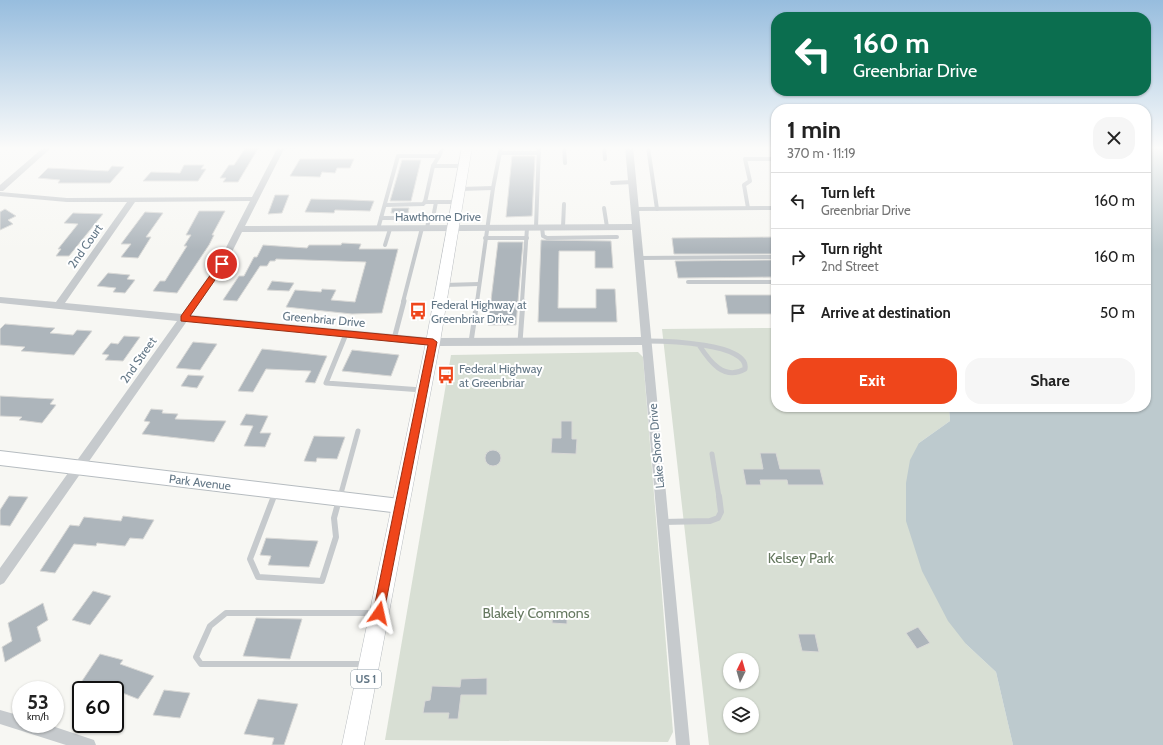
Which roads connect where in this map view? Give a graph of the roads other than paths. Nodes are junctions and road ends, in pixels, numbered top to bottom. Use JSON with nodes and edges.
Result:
{"nodes":[{"id":1,"x":8,"y":182,"type":"edge"},
{"id":2,"x":264,"y":182,"type":"edge"},
{"id":3,"x":391,"y":182,"type":"edge"},
{"id":4,"x":429,"y":182,"type":"edge"},
{"id":5,"x":461,"y":182,"type":"edge"},
{"id":6,"x":494,"y":182,"type":"edge"},
{"id":7,"x":537,"y":182,"type":"edge"},
{"id":8,"x":632,"y":182,"type":"joint"},
{"id":9,"x":653,"y":182,"type":"edge"},
{"id":10,"x":749,"y":182,"type":"edge"},
{"id":11,"x":612,"y":183,"type":"dead end"},
{"id":12,"x":493,"y":188,"type":"junction"},
{"id":13,"x":0,"y":189,"type":"edge"},
{"id":14,"x":460,"y":189,"type":"junction"},
{"id":15,"x":0,"y":194,"type":"edge"},
{"id":16,"x":255,"y":199,"type":"junction"},
{"id":17,"x":132,"y":200,"type":"junction"},
{"id":18,"x":425,"y":202,"type":"junction"},
{"id":19,"x":436,"y":202,"type":"junction"},
{"id":20,"x":457,"y":202,"type":"junction"},
{"id":21,"x":564,"y":204,"type":"dead end"},
{"id":22,"x":385,"y":205,"type":"junction"},
{"id":23,"x":604,"y":208,"type":"dead end"},
{"id":24,"x":748,"y":208,"type":"junction"},
{"id":25,"x":771,"y":208,"type":"edge"},
{"id":26,"x":635,"y":209,"type":"junction"},
{"id":27,"x":657,"y":209,"type":"junction"},
{"id":28,"x":380,"y":218,"type":"junction"},
{"id":29,"x":429,"y":218,"type":"junction"},
{"id":30,"x":535,"y":227,"type":"junction"},
{"id":31,"x":563,"y":227,"type":"junction"},
{"id":32,"x":607,"y":227,"type":"junction"},
{"id":33,"x":636,"y":227,"type":"junction"},
{"id":34,"x":378,"y":228,"type":"junction"},
{"id":35,"x":390,"y":228,"type":"junction"},
{"id":36,"x":424,"y":228,"type":"junction"},
{"id":37,"x":453,"y":228,"type":"junction"},
{"id":38,"x":487,"y":228,"type":"junction"},
{"id":39,"x":240,"y":229,"type":"junction"},
{"id":40,"x":485,"y":238,"type":"junction"},
{"id":41,"x":527,"y":238,"type":"junction"},
{"id":42,"x":617,"y":238,"type":"dead end"},
{"id":43,"x":385,"y":245,"type":"dead end"},
{"id":44,"x":771,"y":257,"type":"edge"},
{"id":45,"x":639,"y":258,"type":"junction"},
{"id":46,"x":688,"y":282,"type":"dead end"},
{"id":47,"x":771,"y":282,"type":"edge"},
{"id":48,"x":479,"y":284,"type":"junction"},
{"id":49,"x":443,"y":285,"type":"junction"},
{"id":50,"x":0,"y":300,"type":"edge"},
{"id":51,"x":58,"y":306,"type":"junction"},
{"id":52,"x":184,"y":318,"type":"junction"},
{"id":53,"x":346,"y":334,"type":"junction"},
{"id":54,"x":394,"y":338,"type":"junction"},
{"id":55,"x":647,"y":341,"type":"junction"},
{"id":56,"x":433,"y":342,"type":"junction"},
{"id":57,"x":470,"y":342,"type":"junction"},
{"id":58,"x":520,"y":342,"type":"junction"},
{"id":59,"x":700,"y":345,"type":"junction"},
{"id":60,"x":423,"y":390,"type":"junction"},
{"id":61,"x":358,"y":431,"type":"dead end"},
{"id":62,"x":712,"y":454,"type":"dead end"},
{"id":63,"x":0,"y":458,"type":"edge"},
{"id":64,"x":79,"y":467,"type":"junction"},
{"id":65,"x":276,"y":491,"type":"junction"},
{"id":66,"x":340,"y":498,"type":"junction"},
{"id":67,"x":400,"y":506,"type":"junction"},
{"id":68,"x":663,"y":522,"type":"junction"},
{"id":69,"x":0,"y":579,"type":"edge"},
{"id":70,"x":379,"y":613,"type":"junction"},
{"id":71,"x":369,"y":664,"type":"junction"},
{"id":72,"x":0,"y":716,"type":"edge"},
{"id":73,"x":12,"y":720,"type":"edge"},
{"id":74,"x":51,"y":733,"type":"edge"},
{"id":75,"x":89,"y":745,"type":"edge"},
{"id":76,"x":353,"y":745,"type":"edge"},
{"id":77,"x":683,"y":745,"type":"edge"}],
"edges":[{"from":1,"to":13,"type":"street"},
{"from":2,"to":16,"type":"street","name":"2nd Street"},
{"from":3,"to":22,"type":"lane"},
{"from":4,"to":18,"type":"lane"},
{"from":5,"to":14,"type":"main road","number":"US 1"},
{"from":6,"to":12,"type":"lane"},
{"from":7,"to":30,"type":"lane"},
{"from":8,"to":11,"type":"lane"},
{"from":8,"to":26,"type":"street","name":"Lake Shore Drive"},
{"from":9,"to":27,"type":"lane"},
{"from":10,"to":24,"type":"lane"},
{"from":12,"to":14,"type":"lane"},
{"from":12,"to":38,"type":"lane"},
{"from":14,"to":20,"type":"main road","number":"US 1"},
{"from":15,"to":17,"type":"street"},
{"from":16,"to":17,"type":"street"},
{"from":16,"to":39,"type":"street","name":"2nd Street"},
{"from":17,"to":51,"type":"street","name":"2nd Court"},
{"from":18,"to":19,"type":"lane"},
{"from":18,"to":22,"type":"lane"},
{"from":19,"to":20,"type":"lane"},
{"from":19,"to":29,"type":"lane"},
{"from":20,"to":37,"type":"main road","number":"US 1"},
{"from":21,"to":31,"type":"lane"},
{"from":22,"to":28,"type":"lane"},
{"from":23,"to":32,"type":"lane"},
{"from":24,"to":25,"type":"lane"},
{"from":24,"to":27,"type":"lane"},
{"from":26,"to":27,"type":"lane"},
{"from":26,"to":33,"type":"street","name":"Lake Shore Drive"},
{"from":28,"to":29,"type":"lane"},
{"from":28,"to":34,"type":"lane"},
{"from":29,"to":36,"type":"lane"},
{"from":30,"to":31,"type":"street","name":"Hawthorne Drive"},
{"from":30,"to":38,"type":"street","name":"Hawthorne Drive"},
{"from":30,"to":41,"type":"lane"},
{"from":30,"to":42,"type":"lane"},
{"from":31,"to":32,"type":"street","name":"Hawthorne Drive"},
{"from":32,"to":33,"type":"street","name":"Hawthorne Drive"},
{"from":33,"to":45,"type":"street","name":"Lake Shore Drive"},
{"from":34,"to":35,"type":"street","name":"Hawthorne Drive"},
{"from":34,"to":39,"type":"street","name":"Hawthorne Drive"},
{"from":35,"to":36,"type":"street","name":"Hawthorne Drive"},
{"from":35,"to":43,"type":"lane"},
{"from":36,"to":37,"type":"street","name":"Hawthorne Drive"},
{"from":36,"to":54,"type":"lane"},
{"from":37,"to":38,"type":"street","name":"Hawthorne Drive"},
{"from":37,"to":49,"type":"main road","number":"US 1"},
{"from":38,"to":40,"type":"lane"},
{"from":39,"to":52,"type":"street","name":"2nd Street"},
{"from":40,"to":41,"type":"lane"},
{"from":40,"to":48,"type":"lane"},
{"from":41,"to":58,"type":"lane"},
{"from":44,"to":45,"type":"lane"},
{"from":45,"to":55,"type":"street","name":"Lake Shore Drive"},
{"from":46,"to":47,"type":"lane"},
{"from":48,"to":49,"type":"lane"},
{"from":48,"to":57,"type":"lane"},
{"from":49,"to":56,"type":"main road","number":"US 1"},
{"from":50,"to":51,"type":"street","name":"Greenbriar Drive"},
{"from":51,"to":52,"type":"street","name":"Greenbriar Drive"},
{"from":52,"to":53,"type":"street","name":"Greenbriar Drive"},
{"from":52,"to":64,"type":"street","name":"2nd Street"},
{"from":53,"to":54,"type":"street","name":"Greenbriar Drive"},
{"from":53,"to":60,"type":"lane"},
{"from":54,"to":56,"type":"street","name":"Greenbriar Drive"},
{"from":55,"to":58,"type":"street","name":"Greenbriar Drive"},
{"from":55,"to":59,"type":"lane"},
{"from":55,"to":68,"type":"street","name":"Lake Shore Drive"},
{"from":56,"to":57,"type":"street","name":"Greenbriar Drive"},
{"from":56,"to":60,"type":"main road","number":"US 1"},
{"from":57,"to":58,"type":"street","name":"Greenbriar Drive"},
{"from":59,"to":59,"type":"lane"},
{"from":60,"to":67,"type":"main road","number":"US 1"},
{"from":61,"to":66,"type":"lane"},
{"from":62,"to":68,"type":"lane"},
{"from":63,"to":64,"type":"street","name":"Park Avenue"},
{"from":64,"to":65,"type":"street","name":"Park Avenue"},
{"from":64,"to":69,"type":"street","name":"2nd Street"},
{"from":65,"to":66,"type":"street","name":"Park Avenue"},
{"from":65,"to":66,"type":"lane"},
{"from":66,"to":67,"type":"street","name":"Park Avenue"},
{"from":67,"to":70,"type":"main road","number":"US 1"},
{"from":68,"to":77,"type":"street","name":"Lake Shore Drive"},
{"from":70,"to":71,"type":"main road","number":"US 1"},
{"from":70,"to":71,"type":"lane"},
{"from":71,"to":76,"type":"main road","number":"US 1"},
{"from":72,"to":73,"type":"street"},
{"from":74,"to":75,"type":"street"}]}
